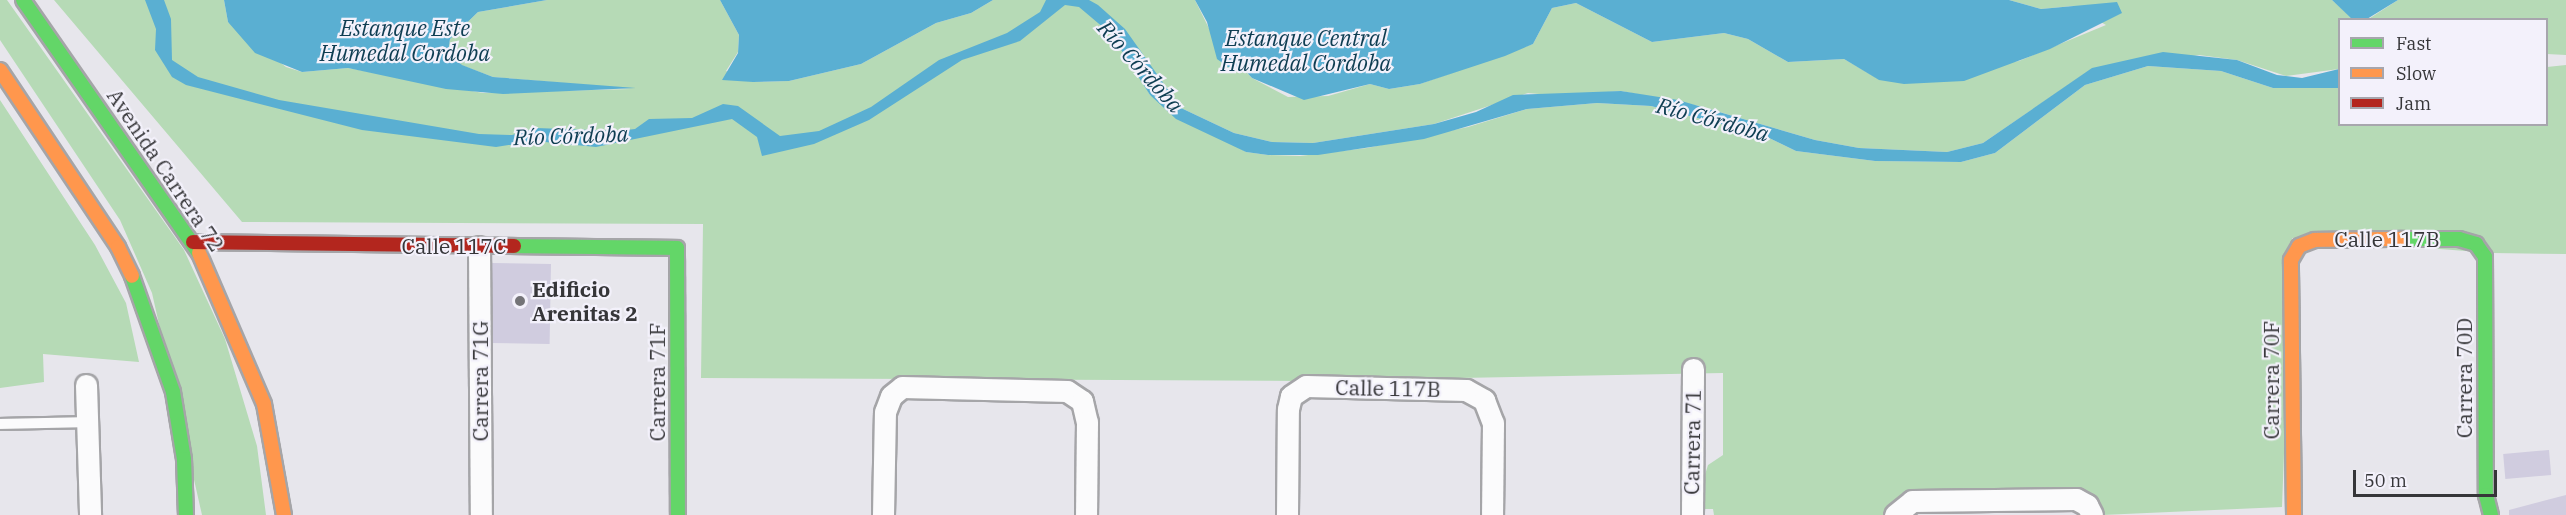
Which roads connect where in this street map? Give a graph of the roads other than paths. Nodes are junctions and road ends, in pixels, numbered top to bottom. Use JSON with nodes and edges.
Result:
{"nodes":[{"id":1,"x":22,"y":0,"type":"edge"},
{"id":2,"x":0,"y":70,"type":"edge"},
{"id":3,"x":193,"y":242,"type":"junction"},
{"id":4,"x":2476,"y":244,"type":"joint"},
{"id":5,"x":231,"y":245,"type":"junction"},
{"id":6,"x":2299,"y":246,"type":"joint"},
{"id":7,"x":479,"y":247,"type":"junction"},
{"id":8,"x":677,"y":248,"type":"joint"},
{"id":9,"x":212,"y":276,"type":"junction"},
{"id":10,"x":1693,"y":369,"type":"dead end"},
{"id":11,"x":87,"y":385,"type":"dead end"},
{"id":12,"x":87,"y":422,"type":"junction"},
{"id":13,"x":0,"y":424,"type":"edge"},
{"id":14,"x":2089,"y":510,"type":"edge"},
{"id":15,"x":1898,"y":511,"type":"edge"},
{"id":16,"x":90,"y":515,"type":"edge"},
{"id":17,"x":186,"y":515,"type":"edge"},
{"id":18,"x":284,"y":515,"type":"edge"},
{"id":19,"x":481,"y":515,"type":"edge"},
{"id":20,"x":678,"y":515,"type":"edge"},
{"id":21,"x":883,"y":515,"type":"edge"},
{"id":22,"x":1086,"y":515,"type":"edge"},
{"id":23,"x":1287,"y":515,"type":"edge"},
{"id":24,"x":1492,"y":515,"type":"edge"},
{"id":25,"x":1692,"y":515,"type":"edge"},
{"id":26,"x":2294,"y":515,"type":"edge"},
{"id":27,"x":2491,"y":515,"type":"edge"}],
"edges":[{"from":1,"to":3,"type":"main road","name":"Avenida Carrera 72"},
{"from":2,"to":17,"type":"main road"},
{"from":3,"to":5,"type":"main road","name":"Calle 117C"},
{"from":3,"to":9,"type":"main road","name":"Avenida Carrera 72"},
{"from":4,"to":6,"type":"main road","name":"Calle 117B"},
{"from":4,"to":27,"type":"main road","name":"Carrera 70D"},
{"from":5,"to":7,"type":"main road","name":"Calle 117C"},
{"from":5,"to":9,"type":"street"},
{"from":6,"to":26,"type":"main road","name":"Carrera 70F"},
{"from":7,"to":8,"type":"main road","name":"Calle 117C"},
{"from":7,"to":19,"type":"street","name":"Carrera 71G"},
{"from":8,"to":20,"type":"main road","name":"Carrera 71F"},
{"from":9,"to":18,"type":"main road","name":"Avenida Carrera 72"},
{"from":10,"to":25,"type":"street","name":"Carrera 71"},
{"from":11,"to":12,"type":"street"},
{"from":12,"to":13,"type":"lane"},
{"from":12,"to":16,"type":"street"},
{"from":14,"to":15,"type":"street"},
{"from":21,"to":22,"type":"street"},
{"from":23,"to":24,"type":"street","name":"Calle 117B"}]}
